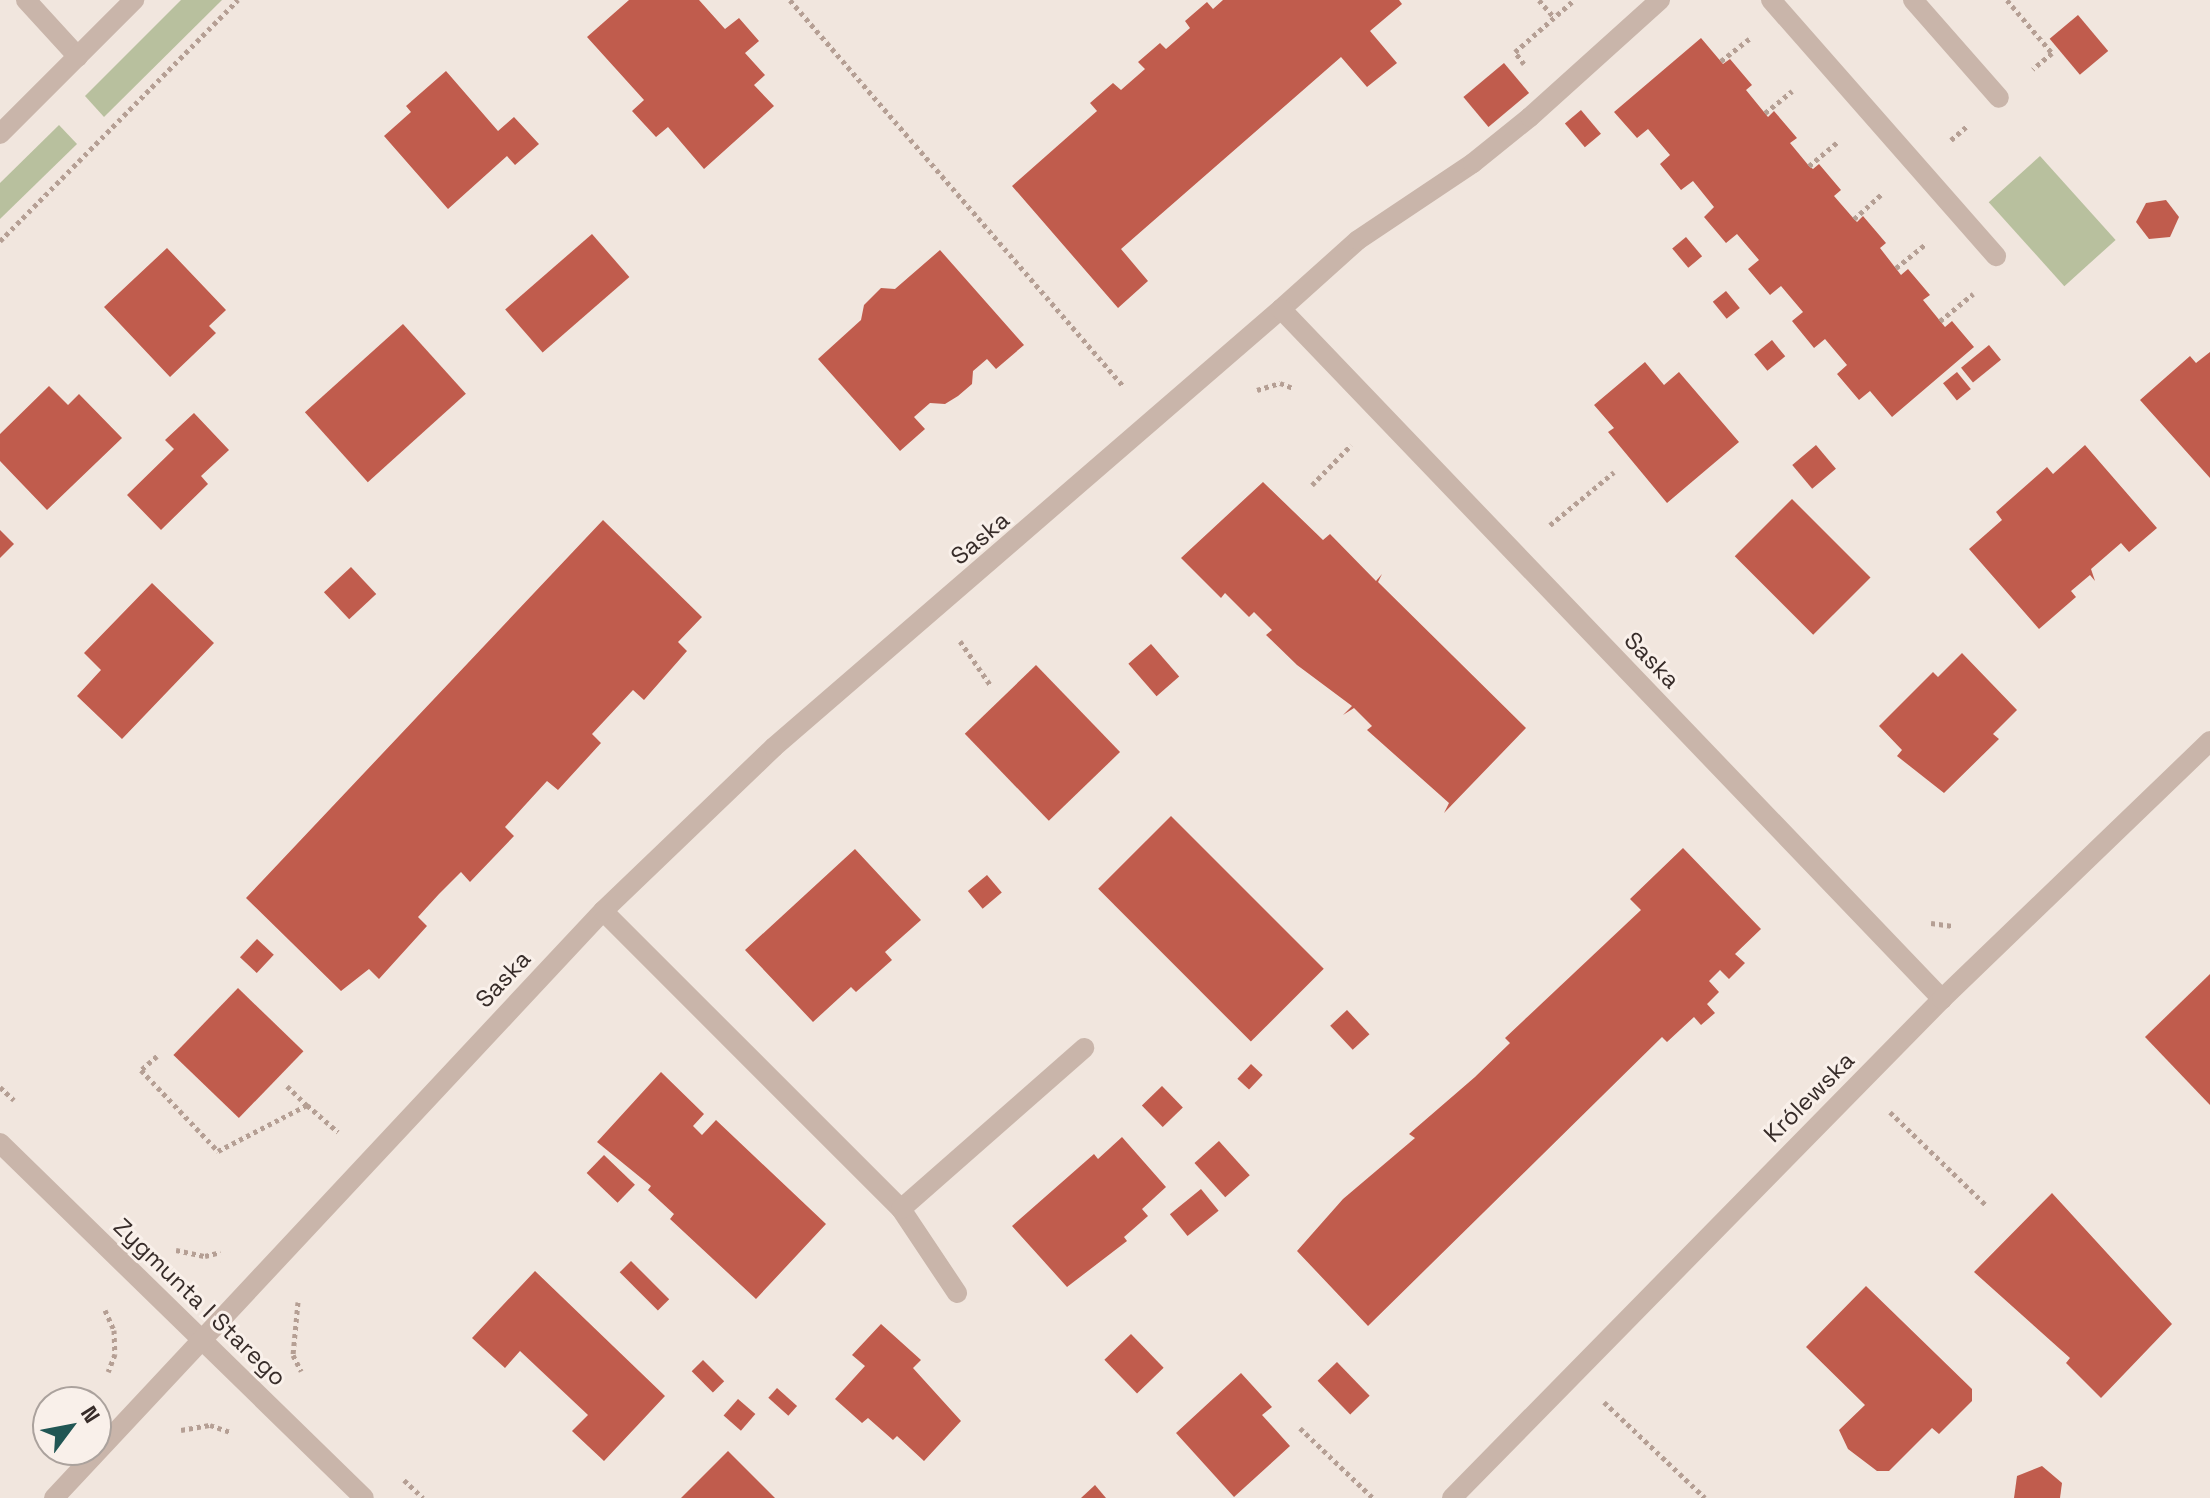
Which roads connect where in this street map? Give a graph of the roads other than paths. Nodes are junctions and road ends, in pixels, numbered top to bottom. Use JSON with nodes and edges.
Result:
{"nodes":[{"id":1,"x":26,"y":0,"type":"edge"},
{"id":2,"x":134,"y":0,"type":"edge"},
{"id":3,"x":1660,"y":0,"type":"edge"},
{"id":4,"x":1771,"y":0,"type":"edge"},
{"id":5,"x":1913,"y":0,"type":"edge"},
{"id":6,"x":78,"y":57,"type":"junction"},
{"id":7,"x":1999,"y":98,"type":"dead end"},
{"id":8,"x":0,"y":134,"type":"edge"},
{"id":9,"x":1996,"y":256,"type":"dead end"},
{"id":10,"x":1281,"y":309,"type":"junction"},
{"id":11,"x":2210,"y":741,"type":"edge"},
{"id":12,"x":603,"y":911,"type":"junction"},
{"id":13,"x":1942,"y":999,"type":"junction"},
{"id":14,"x":1084,"y":1048,"type":"dead end"},
{"id":15,"x":0,"y":1143,"type":"edge"},
{"id":16,"x":901,"y":1209,"type":"junction"},
{"id":17,"x":957,"y":1293,"type":"dead end"},
{"id":18,"x":201,"y":1339,"type":"junction"},
{"id":19,"x":54,"y":1498,"type":"edge"},
{"id":20,"x":364,"y":1498,"type":"edge"},
{"id":21,"x":1452,"y":1498,"type":"edge"}],
"edges":[{"from":1,"to":6,"type":"street"},
{"from":2,"to":6,"type":"street"},
{"from":3,"to":10,"type":"street"},
{"from":4,"to":9,"type":"street"},
{"from":5,"to":7,"type":"street"},
{"from":6,"to":8,"type":"street"},
{"from":10,"to":12,"type":"street","name":"Saska"},
{"from":10,"to":13,"type":"street","name":"Saska"},
{"from":11,"to":13,"type":"street","name":"Królewska"},
{"from":12,"to":16,"type":"street"},
{"from":12,"to":18,"type":"street","name":"Saska"},
{"from":13,"to":21,"type":"street","name":"Królewska"},
{"from":14,"to":16,"type":"street"},
{"from":15,"to":18,"type":"street","name":"Zygmunta I Starego"},
{"from":16,"to":17,"type":"street"},
{"from":18,"to":19,"type":"street","name":"Saska"},
{"from":18,"to":20,"type":"street","name":"Zygmunta I Starego"}]}
